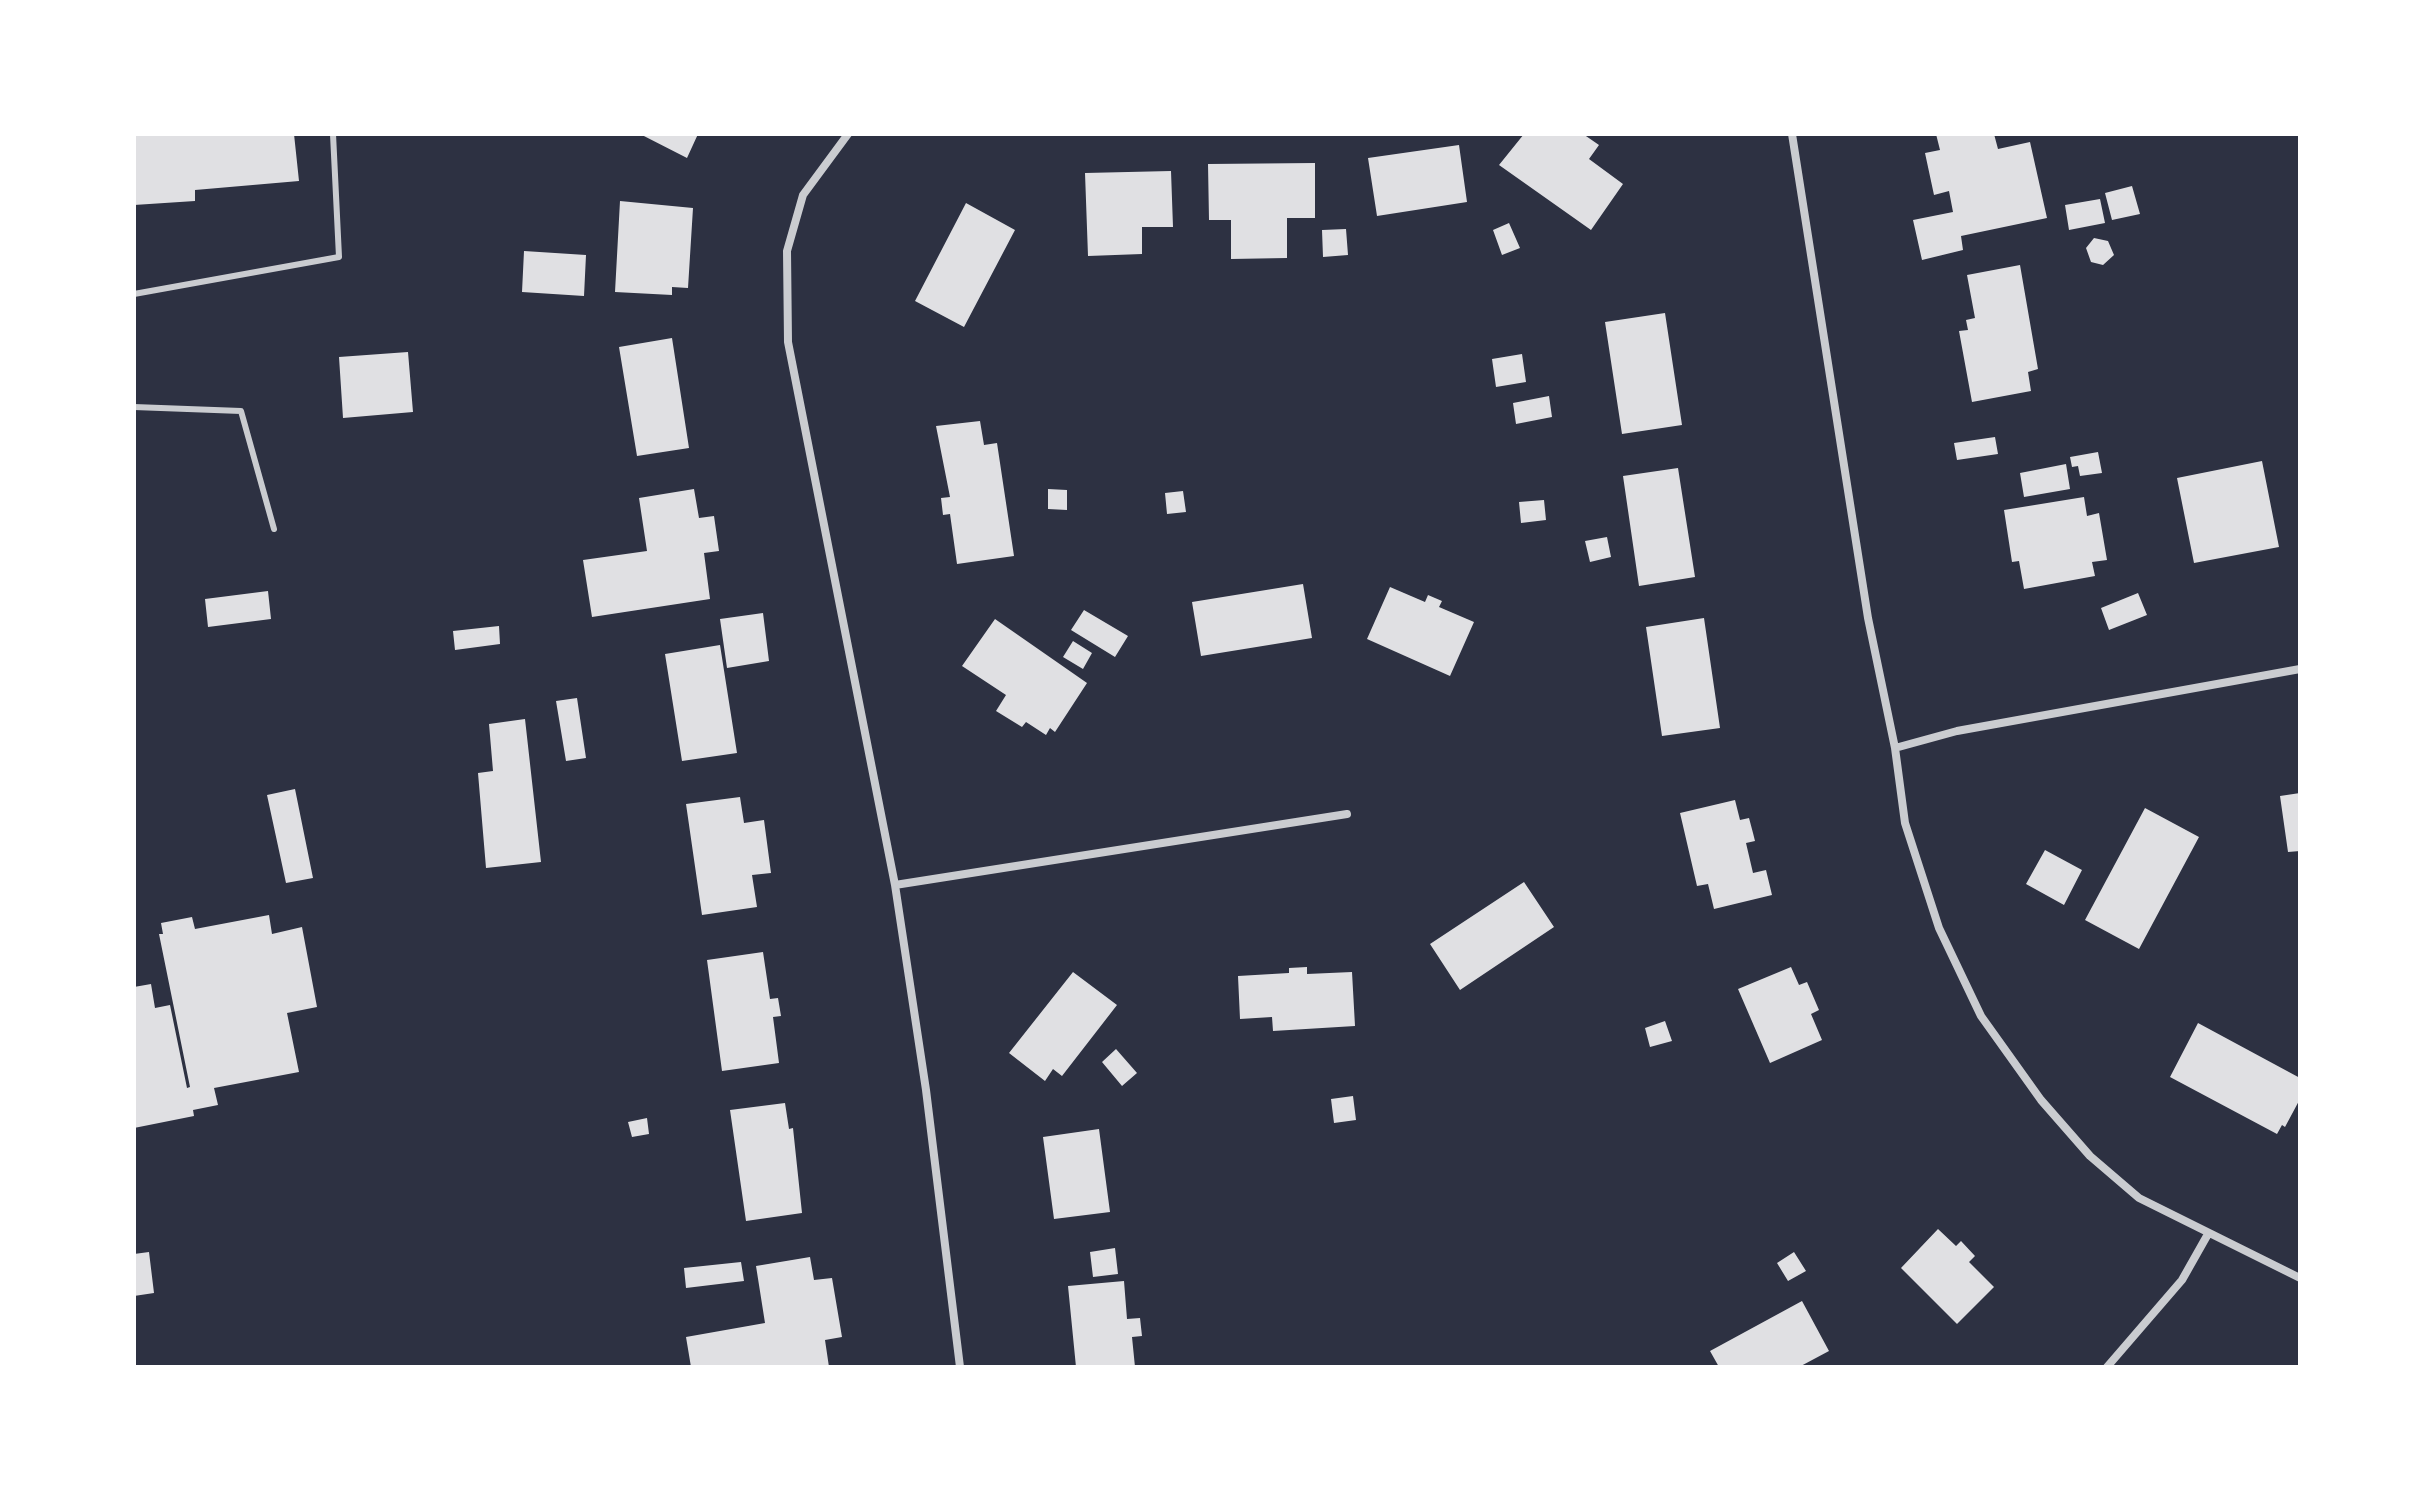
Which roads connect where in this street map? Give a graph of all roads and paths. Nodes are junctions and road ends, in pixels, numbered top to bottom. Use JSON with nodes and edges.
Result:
{"nodes":[{"id":1,"x":333,"y":134,"type":"edge"},
{"id":2,"x":848,"y":134,"type":"edge"},
{"id":3,"x":1792,"y":134,"type":"edge"},
{"id":4,"x":134,"y":294,"type":"edge"},
{"id":5,"x":134,"y":407,"type":"edge"},
{"id":6,"x":274,"y":529,"type":"dead end"},
{"id":7,"x":2300,"y":669,"type":"edge"},
{"id":8,"x":1895,"y":748,"type":"junction"},
{"id":9,"x":1347,"y":814,"type":"dead end"},
{"id":10,"x":895,"y":885,"type":"junction"},
{"id":11,"x":2208,"y":1234,"type":"junction"},
{"id":12,"x":2300,"y":1278,"type":"edge"},
{"id":13,"x":960,"y":1367,"type":"edge"},
{"id":14,"x":2107,"y":1367,"type":"edge"}],
"edges":[{"from":1,"to":4,"type":"lane"},
{"from":2,"to":10,"type":"street"},
{"from":3,"to":8,"type":"street"},
{"from":5,"to":6,"type":"lane"},
{"from":7,"to":8,"type":"street"},
{"from":8,"to":11,"type":"street"},
{"from":9,"to":10,"type":"street"},
{"from":10,"to":13,"type":"street"},
{"from":11,"to":12,"type":"street"},
{"from":11,"to":14,"type":"street"}]}
